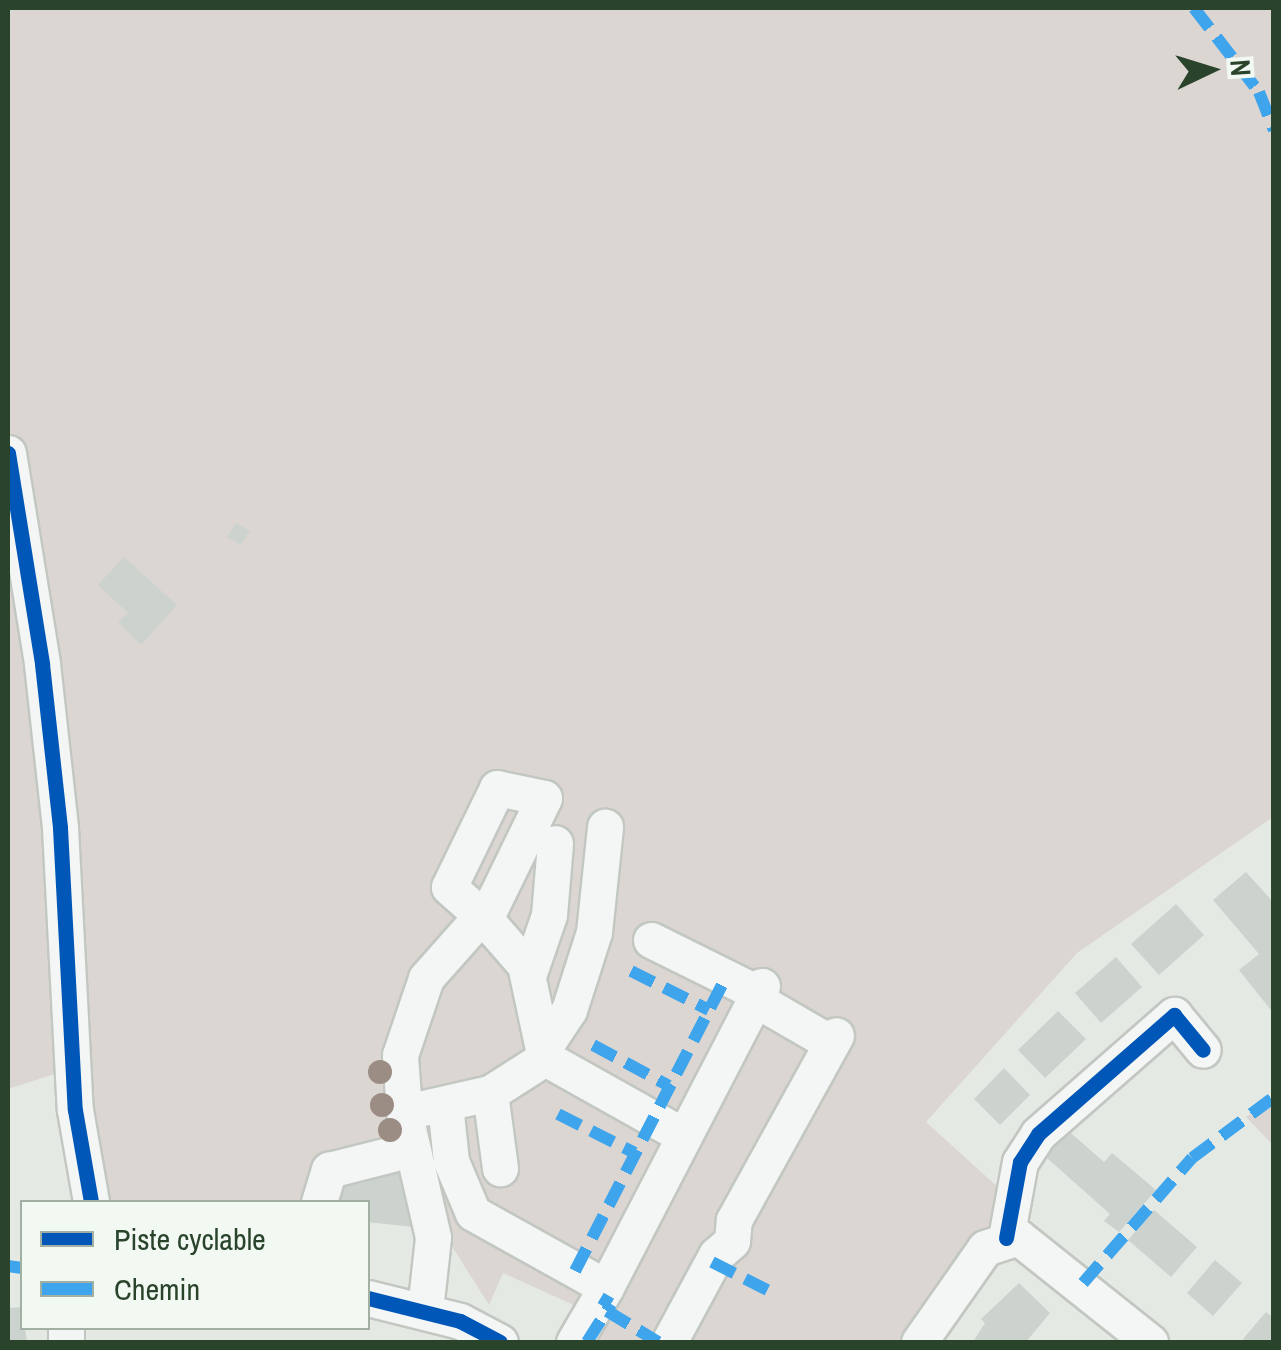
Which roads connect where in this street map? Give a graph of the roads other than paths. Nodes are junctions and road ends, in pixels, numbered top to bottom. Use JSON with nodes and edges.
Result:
{"nodes":[{"id":1,"x":8,"y":453,"type":"edge"},
{"id":2,"x":605,"y":827,"type":"dead end"},
{"id":3,"x":555,"y":843,"type":"dead end"},
{"id":4,"x":650,"y":940,"type":"dead end"},
{"id":5,"x":530,"y":973,"type":"junction"},
{"id":6,"x":758,"y":992,"type":"junction"},
{"id":7,"x":1203,"y":1050,"type":"dead end"},
{"id":8,"x":544,"y":1053,"type":"junction"},
{"id":9,"x":490,"y":1094,"type":"junction"},
{"id":10,"x":445,"y":1104,"type":"junction"},
{"id":11,"x":404,"y":1111,"type":"junction"},
{"id":12,"x":684,"y":1136,"type":"junction"},
{"id":13,"x":412,"y":1149,"type":"junction"},
{"id":14,"x":500,"y":1168,"type":"dead end"},
{"id":15,"x":91,"y":1200,"type":"edge"},
{"id":16,"x":320,"y":1200,"type":"edge"},
{"id":17,"x":1006,"y":1238,"type":"junction"},
{"id":18,"x":606,"y":1287,"type":"junction"},
{"id":19,"x":370,"y":1298,"type":"edge"},
{"id":20,"x":425,"y":1310,"type":"junction"},
{"id":21,"x":500,"y":1342,"type":"edge"},
{"id":22,"x":574,"y":1342,"type":"edge"},
{"id":23,"x":669,"y":1342,"type":"edge"},
{"id":24,"x":919,"y":1342,"type":"edge"},
{"id":25,"x":1150,"y":1342,"type":"edge"}],
"edges":[{"from":1,"to":15,"type":"street"},
{"from":2,"to":8,"type":"street"},
{"from":3,"to":5,"type":"street"},
{"from":4,"to":6,"type":"street"},
{"from":5,"to":8,"type":"street"},
{"from":5,"to":11,"type":"street"},
{"from":6,"to":12,"type":"street"},
{"from":6,"to":23,"type":"street"},
{"from":7,"to":17,"type":"street"},
{"from":8,"to":9,"type":"street"},
{"from":8,"to":12,"type":"street"},
{"from":9,"to":10,"type":"street"},
{"from":9,"to":14,"type":"street"},
{"from":10,"to":11,"type":"street"},
{"from":10,"to":18,"type":"street"},
{"from":11,"to":13,"type":"street"},
{"from":12,"to":18,"type":"street"},
{"from":13,"to":16,"type":"street"},
{"from":13,"to":20,"type":"street"},
{"from":17,"to":24,"type":"street"},
{"from":17,"to":25,"type":"street"},
{"from":18,"to":22,"type":"street"},
{"from":19,"to":20,"type":"street"},
{"from":20,"to":21,"type":"street"}]}
